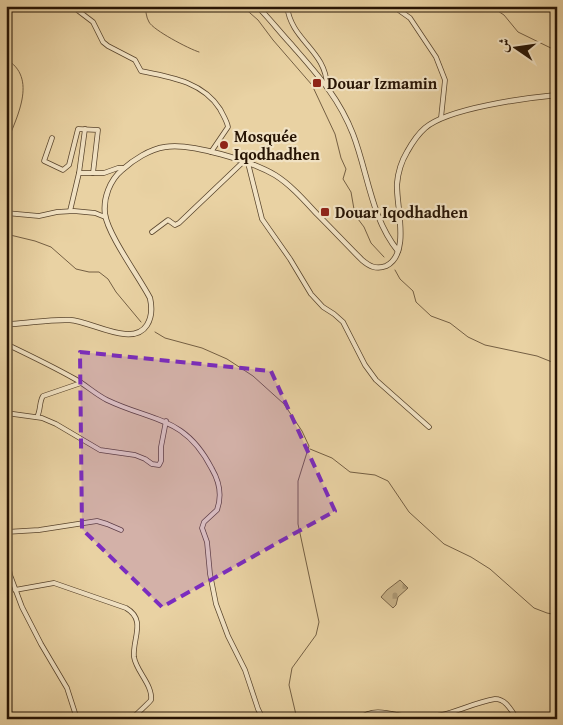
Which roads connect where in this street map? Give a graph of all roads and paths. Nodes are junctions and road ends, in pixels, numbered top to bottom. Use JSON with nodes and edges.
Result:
{"nodes":[{"id":1,"x":72,"y":6,"type":"edge"},
{"id":2,"x":257,"y":6,"type":"edge"},
{"id":3,"x":287,"y":6,"type":"edge"},
{"id":4,"x":393,"y":6,"type":"edge"},
{"id":5,"x":327,"y":86,"type":"junction"},
{"id":6,"x":557,"y":95,"type":"edge"},
{"id":7,"x":441,"y":118,"type":"junction"},
{"id":8,"x":85,"y":129,"type":"junction"},
{"id":9,"x":52,"y":138,"type":"dead end"},
{"id":10,"x":211,"y":152,"type":"junction"},
{"id":11,"x":245,"y":162,"type":"junction"},
{"id":12,"x":124,"y":168,"type":"junction"},
{"id":13,"x":79,"y":173,"type":"junction"},
{"id":14,"x":93,"y":173,"type":"junction"},
{"id":15,"x":70,"y":211,"type":"junction"},
{"id":16,"x":6,"y":213,"type":"edge"},
{"id":17,"x":106,"y":217,"type":"junction"},
{"id":18,"x":152,"y":232,"type":"dead end"},
{"id":19,"x":398,"y":251,"type":"junction"},
{"id":20,"x":6,"y":322,"type":"edge"},
{"id":21,"x":6,"y":344,"type":"edge"},
{"id":22,"x":81,"y":383,"type":"junction"},
{"id":23,"x":6,"y":413,"type":"edge"},
{"id":24,"x":37,"y":417,"type":"junction"},
{"id":25,"x":166,"y":421,"type":"junction"},
{"id":26,"x":429,"y":427,"type":"dead end"},
{"id":27,"x":121,"y":530,"type":"dead end"},
{"id":28,"x":6,"y":532,"type":"edge"},
{"id":29,"x":6,"y":550,"type":"edge"},
{"id":30,"x":15,"y":590,"type":"junction"},
{"id":31,"x":77,"y":719,"type":"edge"},
{"id":32,"x":132,"y":719,"type":"edge"},
{"id":33,"x":263,"y":719,"type":"edge"},
{"id":34,"x":359,"y":719,"type":"edge"},
{"id":35,"x":517,"y":719,"type":"edge"}],
"edges":[{"from":1,"to":10,"type":"street"},
{"from":2,"to":5,"type":"street"},
{"from":3,"to":5,"type":"street"},
{"from":4,"to":7,"type":"street"},
{"from":5,"to":19,"type":"street"},
{"from":6,"to":7,"type":"street"},
{"from":7,"to":19,"type":"street"},
{"from":8,"to":9,"type":"street"},
{"from":8,"to":13,"type":"street"},
{"from":8,"to":14,"type":"street"},
{"from":10,"to":11,"type":"street"},
{"from":10,"to":12,"type":"street"},
{"from":11,"to":18,"type":"street"},
{"from":11,"to":19,"type":"street"},
{"from":11,"to":26,"type":"street"},
{"from":12,"to":14,"type":"street"},
{"from":12,"to":17,"type":"street"},
{"from":13,"to":14,"type":"street"},
{"from":13,"to":15,"type":"street"},
{"from":15,"to":16,"type":"street"},
{"from":15,"to":17,"type":"street"},
{"from":17,"to":20,"type":"street"},
{"from":21,"to":22,"type":"street"},
{"from":22,"to":24,"type":"street"},
{"from":22,"to":25,"type":"street"},
{"from":23,"to":24,"type":"street"},
{"from":24,"to":25,"type":"street"},
{"from":25,"to":33,"type":"street"},
{"from":27,"to":28,"type":"street"},
{"from":29,"to":30,"type":"street"},
{"from":30,"to":31,"type":"street"},
{"from":30,"to":32,"type":"street"},
{"from":34,"to":35,"type":"street"}]}
